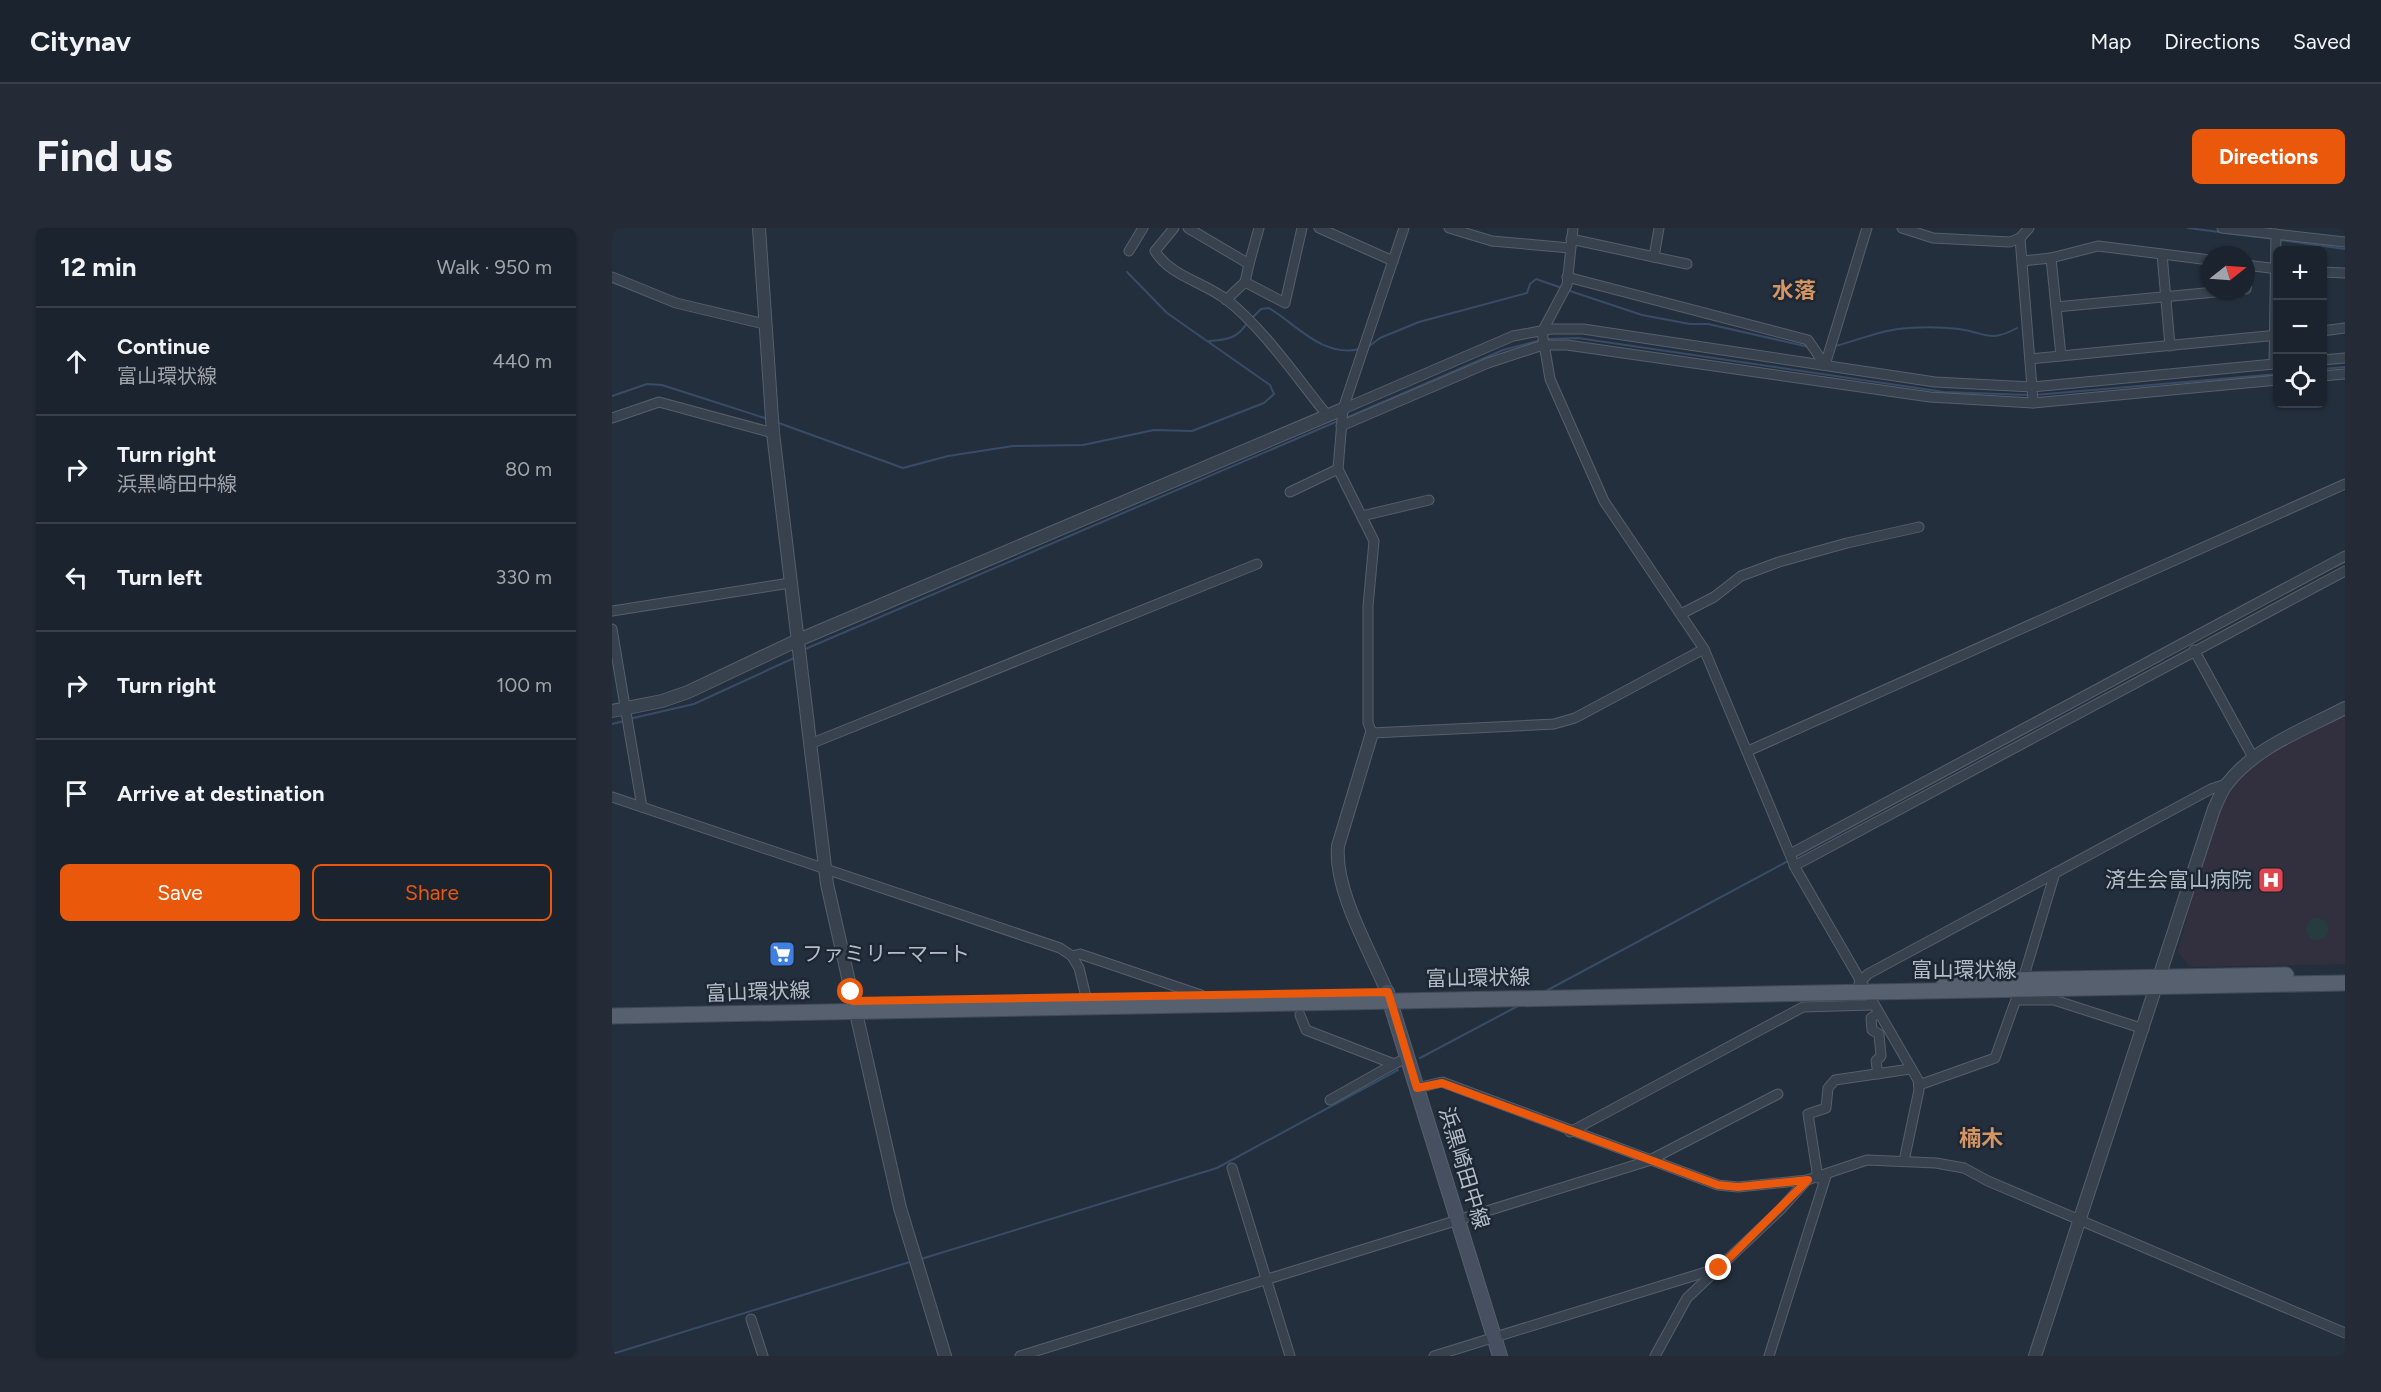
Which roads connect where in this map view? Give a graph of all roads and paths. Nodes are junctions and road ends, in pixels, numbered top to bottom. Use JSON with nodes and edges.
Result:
{"nodes":[{"id":1,"x":759,"y":228,"type":"edge"},
{"id":2,"x":1143,"y":228,"type":"edge"},
{"id":3,"x":1174,"y":228,"type":"edge"},
{"id":4,"x":1188,"y":228,"type":"edge"},
{"id":5,"x":1258,"y":228,"type":"edge"},
{"id":6,"x":1302,"y":228,"type":"edge"},
{"id":7,"x":1319,"y":228,"type":"edge"},
{"id":8,"x":1404,"y":228,"type":"edge"},
{"id":9,"x":1449,"y":228,"type":"edge"},
{"id":10,"x":1573,"y":228,"type":"edge"},
{"id":11,"x":1659,"y":228,"type":"edge"},
{"id":12,"x":1867,"y":228,"type":"edge"},
{"id":13,"x":1902,"y":228,"type":"edge"},
{"id":14,"x":2029,"y":228,"type":"edge"},
{"id":15,"x":2222,"y":228,"type":"edge"},
{"id":16,"x":1339,"y":232,"type":"edge"},
{"id":17,"x":2276,"y":234,"type":"junction"},
{"id":18,"x":2020,"y":238,"type":"junction"},
{"id":19,"x":2345,"y":242,"type":"edge"},
{"id":20,"x":1571,"y":243,"type":"junction"},
{"id":21,"x":2276,"y":246,"type":"edge"},
{"id":22,"x":1129,"y":250,"type":"dead end"},
{"id":23,"x":2162,"y":254,"type":"junction"},
{"id":24,"x":1654,"y":257,"type":"junction"},
{"id":25,"x":2051,"y":258,"type":"junction"},
{"id":26,"x":2201,"y":259,"type":"edge"},
{"id":27,"x":1393,"y":261,"type":"junction"},
{"id":28,"x":2022,"y":261,"type":"junction"},
{"id":29,"x":1249,"y":264,"type":"junction"},
{"id":30,"x":1687,"y":264,"type":"dead end"},
{"id":31,"x":2255,"y":266,"type":"edge"},
{"id":32,"x":2273,"y":268,"type":"edge"},
{"id":33,"x":2327,"y":272,"type":"edge"},
{"id":34,"x":2345,"y":273,"type":"edge"},
{"id":35,"x":612,"y":277,"type":"edge"},
{"id":36,"x":1567,"y":277,"type":"junction"},
{"id":37,"x":1245,"y":282,"type":"junction"},
{"id":38,"x":2201,"y":294,"type":"edge"},
{"id":39,"x":2166,"y":297,"type":"junction"},
{"id":40,"x":1226,"y":300,"type":"junction"},
{"id":41,"x":2056,"y":307,"type":"junction"},
{"id":42,"x":764,"y":324,"type":"junction"},
{"id":43,"x":2345,"y":328,"type":"edge"},
{"id":44,"x":2327,"y":330,"type":"edge"},
{"id":45,"x":1542,"y":332,"type":"junction"},
{"id":46,"x":2273,"y":335,"type":"edge"},
{"id":47,"x":1542,"y":345,"type":"junction"},
{"id":48,"x":2170,"y":346,"type":"junction"},
{"id":49,"x":2061,"y":356,"type":"junction"},
{"id":50,"x":2345,"y":358,"type":"edge"},
{"id":51,"x":2030,"y":359,"type":"junction"},
{"id":52,"x":2327,"y":360,"type":"edge"},
{"id":53,"x":2273,"y":364,"type":"edge"},
{"id":54,"x":1825,"y":365,"type":"junction"},
{"id":55,"x":2345,"y":374,"type":"edge"},
{"id":56,"x":2327,"y":376,"type":"edge"},
{"id":57,"x":2273,"y":380,"type":"edge"},
{"id":58,"x":2032,"y":387,"type":"junction"},
{"id":59,"x":2033,"y":403,"type":"junction"},
{"id":60,"x":1343,"y":409,"type":"junction"},
{"id":61,"x":1327,"y":415,"type":"junction"},
{"id":62,"x":612,"y":418,"type":"edge"},
{"id":63,"x":1341,"y":426,"type":"junction"},
{"id":64,"x":773,"y":434,"type":"junction"},
{"id":65,"x":1338,"y":469,"type":"junction"},
{"id":66,"x":2345,"y":484,"type":"edge"},
{"id":67,"x":1290,"y":492,"type":"dead end"},
{"id":68,"x":1429,"y":500,"type":"dead end"},
{"id":69,"x":1362,"y":516,"type":"junction"},
{"id":70,"x":1919,"y":526,"type":"dead end"},
{"id":71,"x":2345,"y":556,"type":"edge"},
{"id":72,"x":1257,"y":564,"type":"dead end"},
{"id":73,"x":2345,"y":571,"type":"edge"},
{"id":74,"x":790,"y":583,"type":"junction"},
{"id":75,"x":612,"y":611,"type":"edge"},
{"id":76,"x":1681,"y":614,"type":"junction"},
{"id":77,"x":612,"y":629,"type":"edge"},
{"id":78,"x":796,"y":641,"type":"junction"},
{"id":79,"x":1704,"y":649,"type":"junction"},
{"id":80,"x":2194,"y":650,"type":"junction"},
{"id":81,"x":2069,"y":703,"type":"junction"},
{"id":82,"x":2345,"y":708,"type":"edge"},
{"id":83,"x":625,"y":709,"type":"junction"},
{"id":84,"x":612,"y":711,"type":"edge"},
{"id":85,"x":2076,"y":715,"type":"junction"},
{"id":86,"x":1372,"y":733,"type":"junction"},
{"id":87,"x":810,"y":744,"type":"junction"},
{"id":88,"x":1748,"y":751,"type":"junction"},
{"id":89,"x":2254,"y":759,"type":"junction"},
{"id":90,"x":2226,"y":784,"type":"junction"},
{"id":91,"x":612,"y":797,"type":"edge"},
{"id":92,"x":642,"y":807,"type":"junction"},
{"id":93,"x":1790,"y":854,"type":"junction"},
{"id":94,"x":1794,"y":866,"type":"junction"},
{"id":95,"x":825,"y":868,"type":"junction"},
{"id":96,"x":2055,"y":873,"type":"junction"},
{"id":97,"x":1072,"y":956,"type":"junction"},
{"id":98,"x":2345,"y":974,"type":"edge"},
{"id":99,"x":2159,"y":982,"type":"junction"},
{"id":100,"x":2345,"y":983,"type":"edge"},
{"id":101,"x":2020,"y":990,"type":"junction"},
{"id":102,"x":1201,"y":995,"type":"junction"},
{"id":103,"x":1086,"y":997,"type":"junction"},
{"id":104,"x":1389,"y":997,"type":"junction"},
{"id":105,"x":1868,"y":998,"type":"junction"},
{"id":106,"x":854,"y":1005,"type":"junction"},
{"id":107,"x":612,"y":1007,"type":"edge"},
{"id":108,"x":1300,"y":1015,"type":"dead end"},
{"id":109,"x":612,"y":1016,"type":"edge"},
{"id":110,"x":2144,"y":1029,"type":"junction"},
{"id":111,"x":1401,"y":1061,"type":"junction"},
{"id":112,"x":1910,"y":1069,"type":"junction"},
{"id":113,"x":1878,"y":1074,"type":"junction"},
{"id":114,"x":1919,"y":1085,"type":"junction"},
{"id":115,"x":1417,"y":1088,"type":"junction"},
{"id":116,"x":1778,"y":1094,"type":"dead end"},
{"id":117,"x":1330,"y":1100,"type":"dead end"},
{"id":118,"x":1570,"y":1132,"type":"junction"},
{"id":119,"x":1648,"y":1161,"type":"junction"},
{"id":120,"x":1904,"y":1161,"type":"junction"},
{"id":121,"x":1232,"y":1168,"type":"dead end"},
{"id":122,"x":1822,"y":1177,"type":"junction"},
{"id":123,"x":1808,"y":1180,"type":"junction"},
{"id":124,"x":2079,"y":1219,"type":"junction"},
{"id":125,"x":1458,"y":1221,"type":"junction"},
{"id":126,"x":1719,"y":1268,"type":"junction"},
{"id":127,"x":1265,"y":1280,"type":"junction"},
{"id":128,"x":751,"y":1319,"type":"dead end"},
{"id":129,"x":2345,"y":1333,"type":"edge"},
{"id":130,"x":1494,"y":1337,"type":"junction"},
{"id":131,"x":763,"y":1356,"type":"edge"},
{"id":132,"x":945,"y":1356,"type":"edge"},
{"id":133,"x":1020,"y":1356,"type":"edge"},
{"id":134,"x":1290,"y":1356,"type":"edge"},
{"id":135,"x":1434,"y":1356,"type":"edge"},
{"id":136,"x":1500,"y":1356,"type":"edge"},
{"id":137,"x":1655,"y":1356,"type":"edge"},
{"id":138,"x":1769,"y":1356,"type":"edge"},
{"id":139,"x":2035,"y":1356,"type":"edge"}],
"edges":[{"from":1,"to":42,"type":"street"},
{"from":2,"to":22,"type":"street"},
{"from":3,"to":40,"type":"street"},
{"from":4,"to":29,"type":"street"},
{"from":5,"to":29,"type":"street"},
{"from":6,"to":37,"type":"street"},
{"from":7,"to":16,"type":"street"},
{"from":8,"to":27,"type":"street"},
{"from":9,"to":20,"type":"street"},
{"from":10,"to":20,"type":"street"},
{"from":11,"to":24,"type":"street"},
{"from":12,"to":54,"type":"street"},
{"from":13,"to":18,"type":"street"},
{"from":14,"to":18,"type":"street"},
{"from":15,"to":17,"type":"street"},
{"from":16,"to":27,"type":"street"},
{"from":17,"to":19,"type":"street"},
{"from":17,"to":21,"type":"street"},
{"from":18,"to":28,"type":"street"},
{"from":20,"to":24,"type":"street"},
{"from":20,"to":36,"type":"street"},
{"from":23,"to":25,"type":"street"},
{"from":23,"to":26,"type":"street"},
{"from":23,"to":39,"type":"street"},
{"from":24,"to":30,"type":"street"},
{"from":25,"to":28,"type":"street"},
{"from":25,"to":41,"type":"street"},
{"from":27,"to":60,"type":"street"},
{"from":28,"to":51,"type":"street"},
{"from":29,"to":37,"type":"street"},
{"from":31,"to":32,"type":"street"},
{"from":33,"to":34,"type":"street"},
{"from":35,"to":42,"type":"street"},
{"from":36,"to":45,"type":"street"},
{"from":36,"to":54,"type":"street"},
{"from":37,"to":40,"type":"street"},
{"from":38,"to":39,"type":"street"},
{"from":39,"to":41,"type":"street"},
{"from":39,"to":48,"type":"street"},
{"from":40,"to":61,"type":"street"},
{"from":41,"to":49,"type":"street"},
{"from":42,"to":64,"type":"street"},
{"from":43,"to":44,"type":"street"},
{"from":45,"to":47,"type":"street"},
{"from":45,"to":54,"type":"street"},
{"from":45,"to":60,"type":"street"},
{"from":46,"to":48,"type":"street"},
{"from":47,"to":59,"type":"street"},
{"from":47,"to":63,"type":"street"},
{"from":47,"to":76,"type":"street"},
{"from":48,"to":49,"type":"street"},
{"from":49,"to":51,"type":"street"},
{"from":50,"to":52,"type":"street"},
{"from":51,"to":58,"type":"street"},
{"from":53,"to":58,"type":"street"},
{"from":54,"to":58,"type":"street"},
{"from":55,"to":56,"type":"street"},
{"from":57,"to":59,"type":"street"},
{"from":58,"to":59,"type":"street"},
{"from":60,"to":61,"type":"street"},
{"from":60,"to":63,"type":"street"},
{"from":61,"to":78,"type":"street"},
{"from":62,"to":64,"type":"street"},
{"from":63,"to":65,"type":"street"},
{"from":64,"to":74,"type":"street"},
{"from":65,"to":67,"type":"street"},
{"from":65,"to":69,"type":"street"},
{"from":66,"to":88,"type":"street"},
{"from":68,"to":69,"type":"street"},
{"from":69,"to":86,"type":"street"},
{"from":70,"to":76,"type":"street"},
{"from":71,"to":81,"type":"street"},
{"from":72,"to":87,"type":"street"},
{"from":73,"to":80,"type":"street"},
{"from":74,"to":75,"type":"street"},
{"from":74,"to":78,"type":"street"},
{"from":76,"to":79,"type":"street"},
{"from":77,"to":83,"type":"street"},
{"from":78,"to":83,"type":"street"},
{"from":78,"to":87,"type":"street"},
{"from":79,"to":86,"type":"street"},
{"from":79,"to":88,"type":"street"},
{"from":80,"to":85,"type":"street"},
{"from":80,"to":89,"type":"street"},
{"from":81,"to":85,"type":"street"},
{"from":81,"to":93,"type":"street"},
{"from":82,"to":89,"type":"street"},
{"from":83,"to":84,"type":"street"},
{"from":83,"to":92,"type":"street"},
{"from":85,"to":94,"type":"street"},
{"from":86,"to":104,"type":"street"},
{"from":87,"to":95,"type":"street"},
{"from":88,"to":93,"type":"street"},
{"from":89,"to":90,"type":"street"},
{"from":90,"to":96,"type":"street"},
{"from":90,"to":99,"type":"street"},
{"from":91,"to":92,"type":"street"},
{"from":92,"to":95,"type":"street"},
{"from":93,"to":94,"type":"street"},
{"from":94,"to":105,"type":"street"},
{"from":95,"to":97,"type":"street"},
{"from":95,"to":106,"type":"street"},
{"from":96,"to":101,"type":"street"},
{"from":96,"to":105,"type":"street"},
{"from":97,"to":102,"type":"street"},
{"from":97,"to":103,"type":"street"},
{"from":98,"to":99,"type":"main road","name":"富山環状線"},
{"from":99,"to":100,"type":"main road","name":"富山環状線"},
{"from":99,"to":101,"type":"main road","name":"富山環状線"},
{"from":99,"to":110,"type":"street"},
{"from":101,"to":105,"type":"main road","name":"富山環状線"},
{"from":101,"to":110,"type":"street"},
{"from":101,"to":114,"type":"street"},
{"from":102,"to":103,"type":"main road","name":"富山環状線"},
{"from":102,"to":104,"type":"main road","name":"富山環状線"},
{"from":103,"to":106,"type":"main road","name":"富山環状線"},
{"from":104,"to":105,"type":"main road","name":"富山環状線"},
{"from":104,"to":106,"type":"main road","name":"富山環状線"},
{"from":104,"to":111,"type":"main road","name":"浜黒崎田中線"},
{"from":105,"to":112,"type":"street"},
{"from":105,"to":113,"type":"street"},
{"from":105,"to":118,"type":"street"},
{"from":106,"to":107,"type":"main road","name":"富山環状線"},
{"from":106,"to":109,"type":"main road","name":"富山環状線"},
{"from":106,"to":132,"type":"street"},
{"from":108,"to":111,"type":"street"},
{"from":110,"to":124,"type":"street"},
{"from":111,"to":115,"type":"main road","name":"浜黒崎田中線"},
{"from":111,"to":117,"type":"street"},
{"from":112,"to":113,"type":"street"},
{"from":112,"to":114,"type":"street"},
{"from":113,"to":122,"type":"street"},
{"from":114,"to":120,"type":"street"},
{"from":115,"to":118,"type":"street"},
{"from":115,"to":125,"type":"main road","name":"浜黒崎田中線"},
{"from":116,"to":119,"type":"street"},
{"from":118,"to":119,"type":"street"},
{"from":119,"to":123,"type":"street"},
{"from":119,"to":125,"type":"street"},
{"from":120,"to":122,"type":"street"},
{"from":120,"to":124,"type":"street"},
{"from":121,"to":127,"type":"street"},
{"from":122,"to":123,"type":"street"},
{"from":122,"to":138,"type":"street"},
{"from":123,"to":126,"type":"street"},
{"from":124,"to":129,"type":"street"},
{"from":124,"to":139,"type":"street"},
{"from":125,"to":127,"type":"street"},
{"from":125,"to":130,"type":"main road","name":"浜黒崎田中線"},
{"from":126,"to":130,"type":"street"},
{"from":126,"to":137,"type":"street"},
{"from":127,"to":133,"type":"street"},
{"from":127,"to":134,"type":"street"},
{"from":128,"to":131,"type":"street"},
{"from":130,"to":135,"type":"street"},
{"from":130,"to":136,"type":"main road","name":"浜黒崎田中線"}]}
